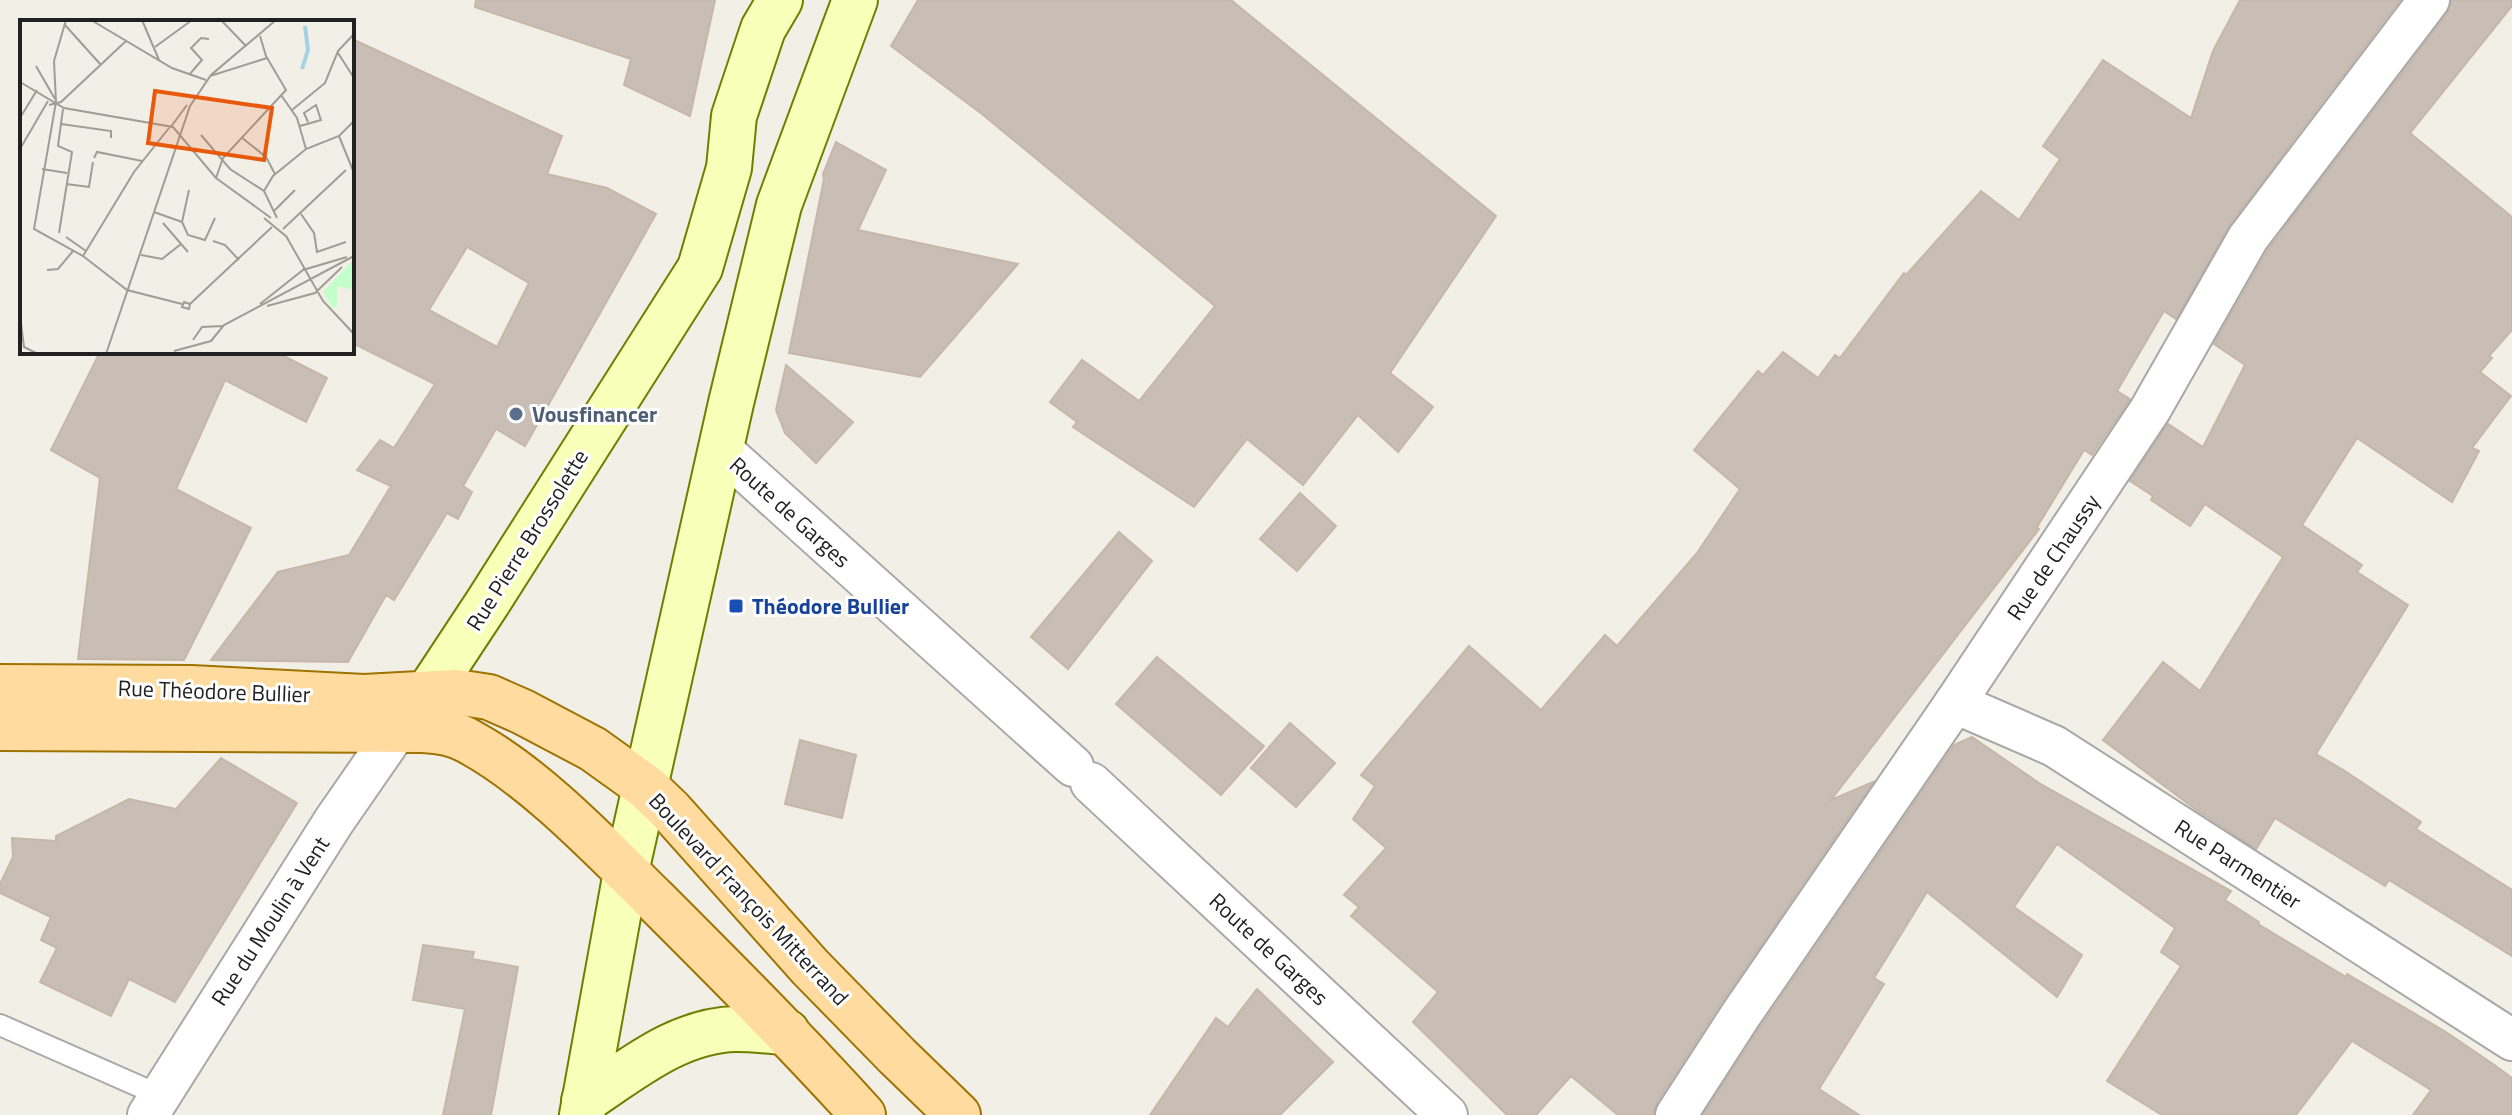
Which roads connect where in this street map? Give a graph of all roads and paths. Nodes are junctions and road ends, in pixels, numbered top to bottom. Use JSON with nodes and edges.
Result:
{"nodes":[{"id":1,"x":780,"y":0,"type":"edge"},
{"id":2,"x":855,"y":0,"type":"edge"},
{"id":3,"x":2429,"y":0,"type":"edge"},
{"id":4,"x":722,"y":450,"type":"junction"},
{"id":5,"x":0,"y":687,"type":"edge"},
{"id":6,"x":1955,"y":703,"type":"junction"},
{"id":7,"x":416,"y":718,"type":"junction"},
{"id":8,"x":0,"y":728,"type":"edge"},
{"id":9,"x":646,"y":787,"type":"junction"},
{"id":10,"x":626,"y":872,"type":"junction"},
{"id":11,"x":0,"y":1025,"type":"edge"},
{"id":12,"x":787,"y":1032,"type":"junction"},
{"id":13,"x":2512,"y":1040,"type":"edge"},
{"id":14,"x":154,"y":1105,"type":"edge"},
{"id":15,"x":583,"y":1108,"type":"edge"},
{"id":16,"x":863,"y":1115,"type":"edge"},
{"id":17,"x":958,"y":1115,"type":"edge"},
{"id":18,"x":1447,"y":1115,"type":"edge"},
{"id":19,"x":1676,"y":1115,"type":"edge"}],
"edges":[{"from":1,"to":7,"type":"main road","name":"Rue Pierre Brossolette"},
{"from":2,"to":4,"type":"main road"},
{"from":3,"to":6,"type":"street","name":"Rue de Chaussy"},
{"from":4,"to":9,"type":"main road"},
{"from":4,"to":18,"type":"street","name":"Route de Garges"},
{"from":5,"to":7,"type":"main road","name":"Rue Théodore Bullier"},
{"from":6,"to":13,"type":"street","name":"Rue Parmentier"},
{"from":6,"to":19,"type":"street","name":"Rue de Chaussy"},
{"from":7,"to":8,"type":"main road","name":"Rue Théodore Bullier"},
{"from":7,"to":9,"type":"main road","name":"Boulevard François Mitterrand"},
{"from":7,"to":10,"type":"main road"},
{"from":7,"to":14,"type":"street","name":"Rue du Moulin à Vent"},
{"from":9,"to":10,"type":"main road"},
{"from":9,"to":17,"type":"main road","name":"Boulevard François Mitterrand"},
{"from":10,"to":12,"type":"main road"},
{"from":10,"to":15,"type":"main road"},
{"from":11,"to":14,"type":"lane"},
{"from":12,"to":15,"type":"main road"},
{"from":12,"to":16,"type":"main road"}]}
